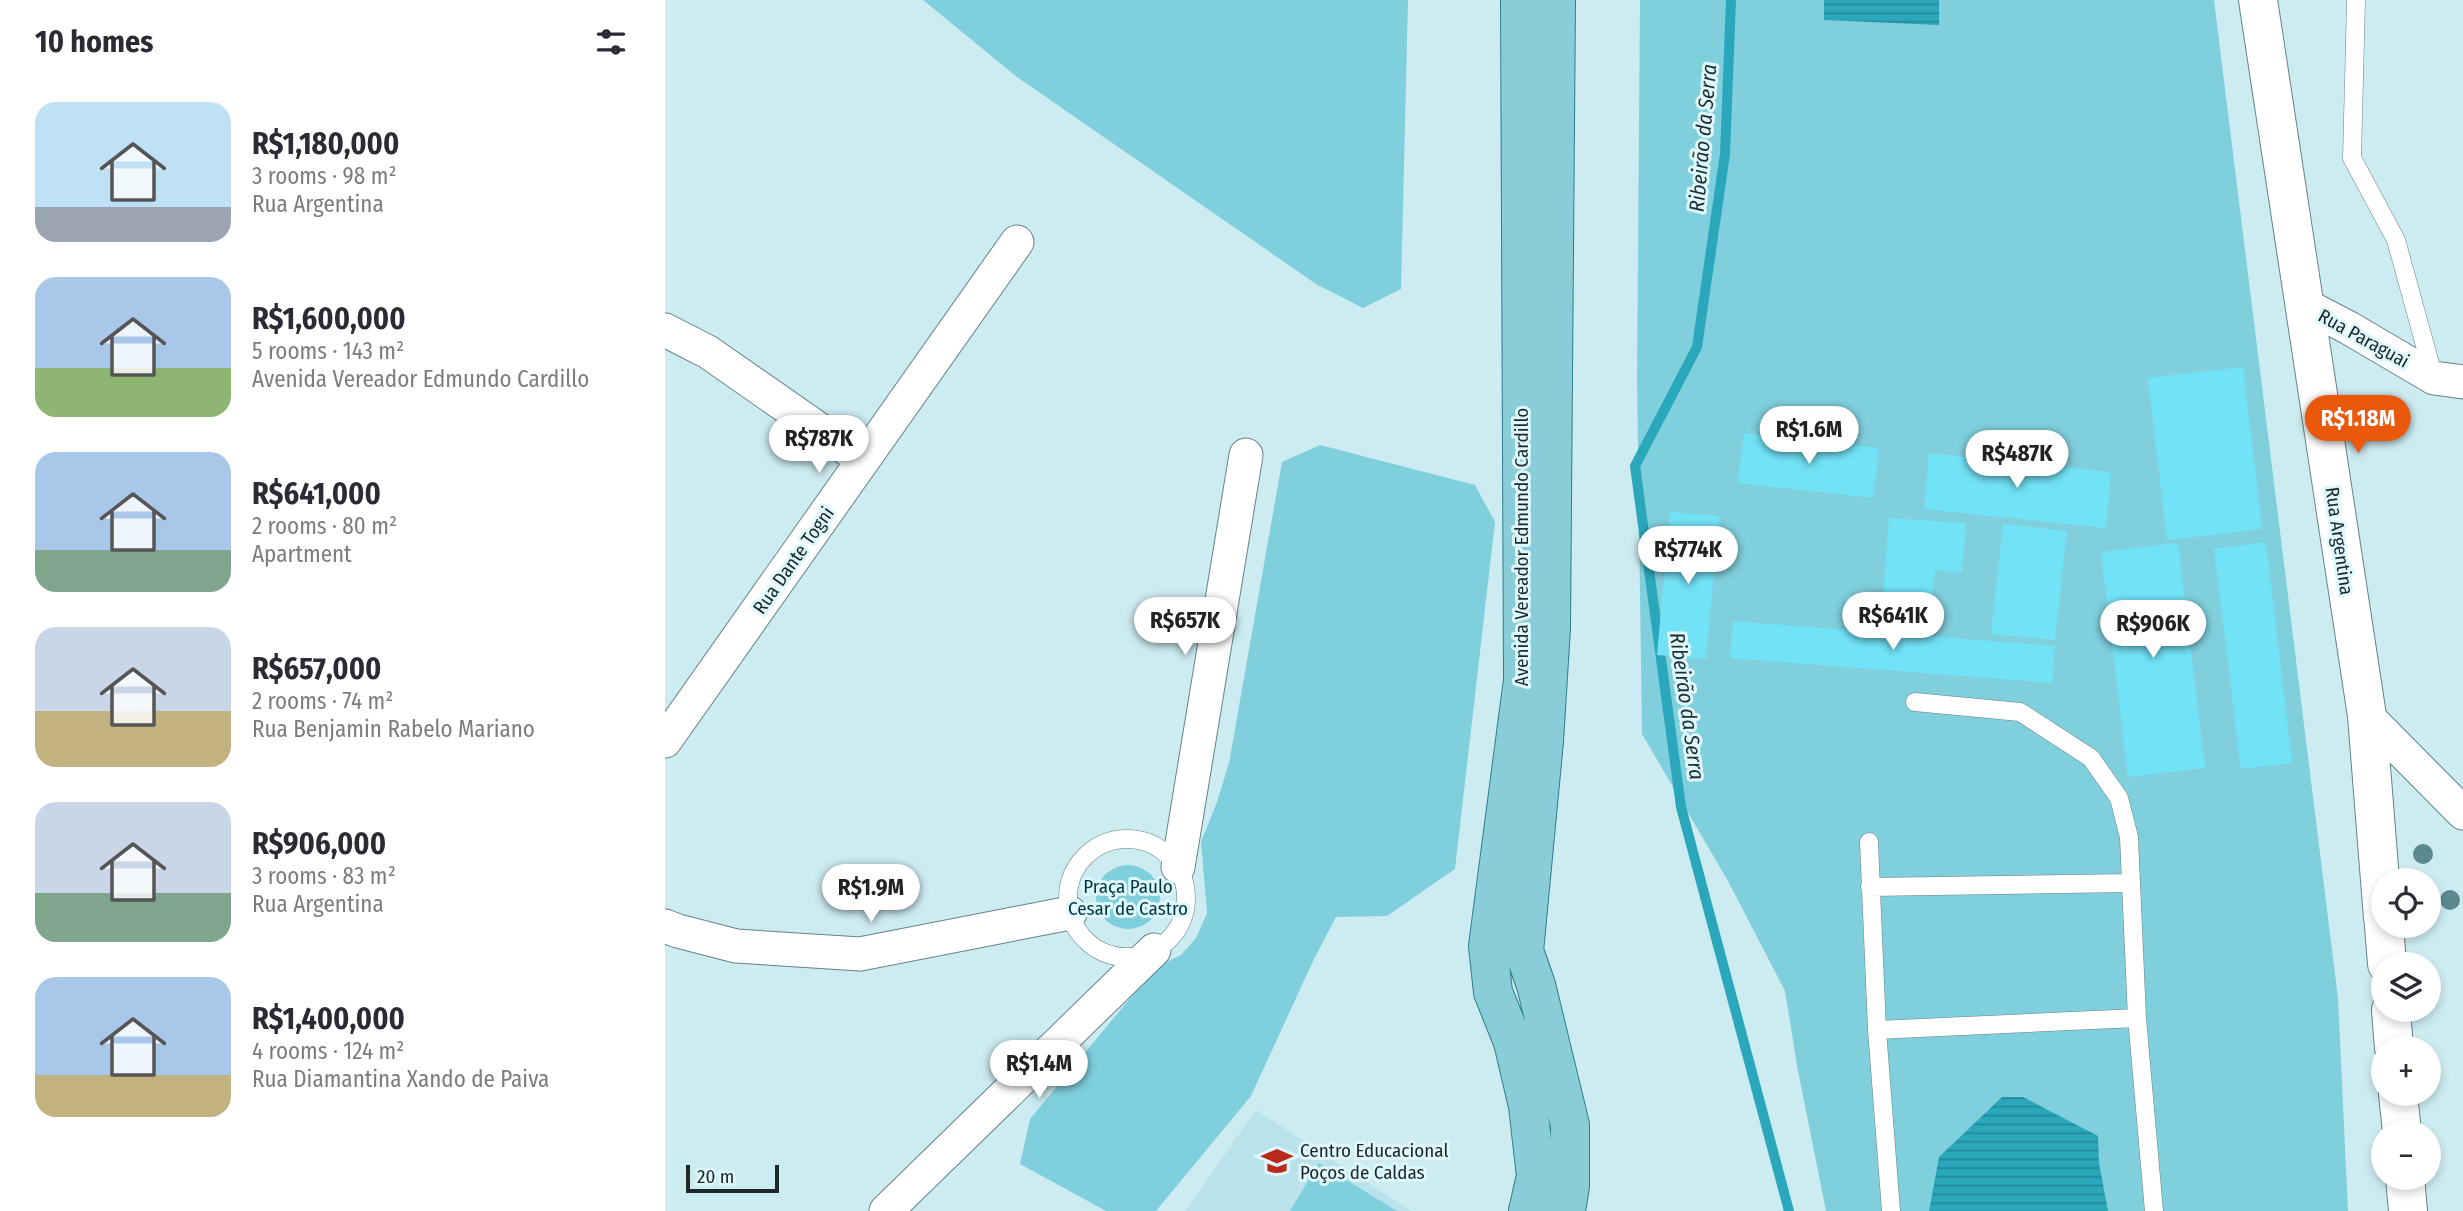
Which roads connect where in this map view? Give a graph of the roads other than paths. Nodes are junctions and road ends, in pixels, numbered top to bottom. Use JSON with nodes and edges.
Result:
{"nodes":[{"id":1,"x":1520,"y":0,"type":"edge"},
{"id":2,"x":1556,"y":0,"type":"edge"},
{"id":3,"x":2257,"y":0,"type":"edge"},
{"id":4,"x":2356,"y":0,"type":"edge"},
{"id":5,"x":1017,"y":242,"type":"dead end"},
{"id":6,"x":2305,"y":305,"type":"junction"},
{"id":7,"x":665,"y":330,"type":"edge"},
{"id":8,"x":2449,"y":380,"type":"edge"},
{"id":9,"x":1246,"y":456,"type":"dead end"},
{"id":10,"x":863,"y":460,"type":"junction"},
{"id":11,"x":1915,"y":702,"type":"dead end"},
{"id":12,"x":2367,"y":716,"type":"junction"},
{"id":13,"x":665,"y":741,"type":"edge"},
{"id":14,"x":2463,"y":813,"type":"edge"},
{"id":15,"x":1869,"y":842,"type":"dead end"},
{"id":16,"x":1178,"y":867,"type":"junction"},
{"id":17,"x":2379,"y":868,"type":"edge"},
{"id":18,"x":2131,"y":883,"type":"junction"},
{"id":19,"x":1870,"y":887,"type":"junction"},
{"id":20,"x":1070,"y":913,"type":"junction"},
{"id":21,"x":665,"y":926,"type":"edge"},
{"id":22,"x":1154,"y":950,"type":"junction"},
{"id":23,"x":2137,"y":1018,"type":"junction"},
{"id":24,"x":1877,"y":1030,"type":"junction"},
{"id":25,"x":2406,"y":1190,"type":"edge"},
{"id":26,"x":886,"y":1211,"type":"edge"},
{"id":27,"x":1528,"y":1211,"type":"edge"},
{"id":28,"x":1566,"y":1211,"type":"edge"},
{"id":29,"x":1891,"y":1211,"type":"edge"},
{"id":30,"x":2154,"y":1211,"type":"edge"},
{"id":31,"x":2408,"y":1211,"type":"edge"}],
"edges":[{"from":1,"to":27,"type":"main road","name":"Avenida Vereador Edmundo Cardillo"},
{"from":2,"to":28,"type":"main road","name":"Avenida Vereador Edmundo Cardillo"},
{"from":3,"to":6,"type":"street","name":"Rua Argentina"},
{"from":4,"to":8,"type":"lane"},
{"from":5,"to":10,"type":"street","name":"Rua Dante Togni"},
{"from":6,"to":8,"type":"street","name":"Rua Paraguai"},
{"from":6,"to":12,"type":"street","name":"Rua Argentina"},
{"from":7,"to":10,"type":"street"},
{"from":9,"to":16,"type":"street"},
{"from":10,"to":13,"type":"street","name":"Rua Dante Togni"},
{"from":11,"to":18,"type":"lane"},
{"from":12,"to":14,"type":"street"},
{"from":12,"to":17,"type":"street","name":"Rua Argentina"},
{"from":15,"to":19,"type":"lane"},
{"from":16,"to":20,"type":"lane"},
{"from":16,"to":22,"type":"lane"},
{"from":18,"to":19,"type":"lane"},
{"from":18,"to":23,"type":"lane"},
{"from":19,"to":24,"type":"lane"},
{"from":20,"to":21,"type":"street"},
{"from":20,"to":22,"type":"lane"},
{"from":22,"to":26,"type":"street"},
{"from":23,"to":24,"type":"lane"},
{"from":23,"to":30,"type":"lane"},
{"from":24,"to":29,"type":"lane"},
{"from":25,"to":31,"type":"street"}]}
